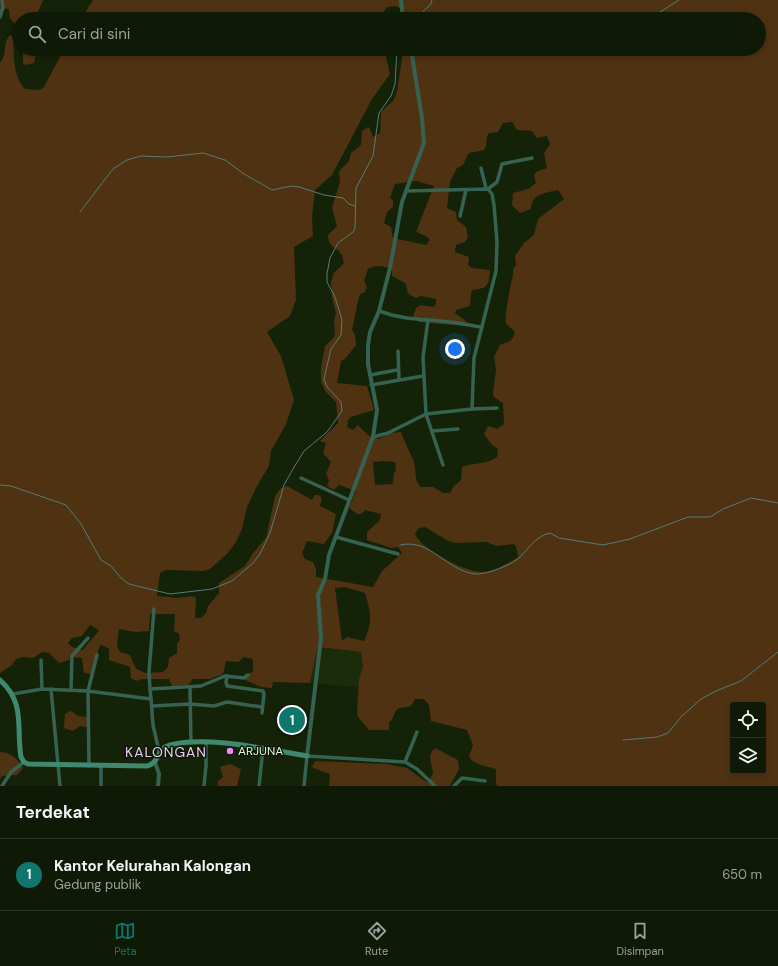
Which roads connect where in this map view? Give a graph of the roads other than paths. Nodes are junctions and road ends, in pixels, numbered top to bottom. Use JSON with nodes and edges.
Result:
{"nodes":[{"id":1,"x":2,"y":0,"type":"edge"},
{"id":2,"x":401,"y":0,"type":"edge"},
{"id":3,"x":402,"y":12,"type":"edge"},
{"id":4,"x":0,"y":17,"type":"edge"},
{"id":5,"x":411,"y":56,"type":"edge"},
{"id":6,"x":532,"y":158,"type":"dead end"},
{"id":7,"x":481,"y":168,"type":"dead end"},
{"id":8,"x":487,"y":188,"type":"junction"},
{"id":9,"x":466,"y":190,"type":"junction"},
{"id":10,"x":406,"y":191,"type":"junction"},
{"id":11,"x":460,"y":216,"type":"dead end"},
{"id":12,"x":379,"y":311,"type":"junction"},
{"id":13,"x":428,"y":320,"type":"junction"},
{"id":14,"x":482,"y":327,"type":"junction"},
{"id":15,"x":398,"y":351,"type":"dead end"},
{"id":16,"x":397,"y":370,"type":"junction"},
{"id":17,"x":370,"y":375,"type":"junction"},
{"id":18,"x":423,"y":376,"type":"junction"},
{"id":19,"x":399,"y":380,"type":"junction"},
{"id":20,"x":371,"y":385,"type":"junction"},
{"id":21,"x":497,"y":408,"type":"dead end"},
{"id":22,"x":472,"y":409,"type":"junction"},
{"id":23,"x":426,"y":414,"type":"junction"},
{"id":24,"x":458,"y":428,"type":"dead end"},
{"id":25,"x":432,"y":430,"type":"junction"},
{"id":26,"x":373,"y":438,"type":"junction"},
{"id":27,"x":443,"y":465,"type":"dead end"},
{"id":28,"x":300,"y":478,"type":"dead end"},
{"id":29,"x":349,"y":500,"type":"junction"},
{"id":30,"x":336,"y":537,"type":"junction"},
{"id":31,"x":398,"y":554,"type":"dead end"},
{"id":32,"x":154,"y":609,"type":"dead end"},
{"id":33,"x":88,"y":638,"type":"dead end"},
{"id":34,"x":97,"y":655,"type":"dead end"},
{"id":35,"x":41,"y":660,"type":"dead end"},
{"id":36,"x":248,"y":675,"type":"dead end"},
{"id":37,"x":227,"y":676,"type":"junction"},
{"id":38,"x":0,"y":680,"type":"edge"},
{"id":39,"x":190,"y":688,"type":"junction"},
{"id":40,"x":42,"y":689,"type":"junction"},
{"id":41,"x":51,"y":689,"type":"junction"},
{"id":42,"x":150,"y":689,"type":"junction"},
{"id":43,"x":71,"y":690,"type":"junction"},
{"id":44,"x":88,"y":691,"type":"junction"},
{"id":45,"x":13,"y":694,"type":"junction"},
{"id":46,"x":151,"y":699,"type":"junction"},
{"id":47,"x":190,"y":704,"type":"junction"},
{"id":48,"x":152,"y":706,"type":"junction"},
{"id":49,"x":262,"y":707,"type":"junction"},
{"id":50,"x":262,"y":713,"type":"dead end"},
{"id":51,"x":417,"y":732,"type":"dead end"},
{"id":52,"x":206,"y":742,"type":"junction"},
{"id":53,"x":191,"y":743,"type":"junction"},
{"id":54,"x":262,"y":749,"type":"junction"},
{"id":55,"x":160,"y":751,"type":"junction"},
{"id":56,"x":307,"y":756,"type":"junction"},
{"id":57,"x":24,"y":762,"type":"junction"},
{"id":58,"x":155,"y":762,"type":"junction"},
{"id":59,"x":405,"y":762,"type":"junction"},
{"id":60,"x":57,"y":765,"type":"junction"},
{"id":61,"x":89,"y":766,"type":"junction"},
{"id":62,"x":101,"y":766,"type":"junction"},
{"id":63,"x":485,"y":781,"type":"dead end"},
{"id":64,"x":2,"y":786,"type":"edge"},
{"id":65,"x":60,"y":786,"type":"edge"},
{"id":66,"x":101,"y":786,"type":"edge"},
{"id":67,"x":158,"y":786,"type":"edge"},
{"id":68,"x":204,"y":786,"type":"edge"},
{"id":69,"x":259,"y":786,"type":"edge"},
{"id":70,"x":304,"y":786,"type":"edge"},
{"id":71,"x":435,"y":786,"type":"edge"},
{"id":72,"x":454,"y":786,"type":"edge"}],
"edges":[{"from":1,"to":4,"type":"street"},
{"from":2,"to":3,"type":"street"},
{"from":5,"to":10,"type":"street"},
{"from":6,"to":8,"type":"street"},
{"from":7,"to":8,"type":"street"},
{"from":8,"to":9,"type":"street"},
{"from":8,"to":14,"type":"street"},
{"from":9,"to":10,"type":"street"},
{"from":9,"to":11,"type":"street"},
{"from":10,"to":12,"type":"street"},
{"from":12,"to":13,"type":"street"},
{"from":12,"to":17,"type":"street"},
{"from":13,"to":14,"type":"street"},
{"from":13,"to":18,"type":"street"},
{"from":14,"to":22,"type":"street"},
{"from":15,"to":16,"type":"street"},
{"from":16,"to":17,"type":"street"},
{"from":16,"to":19,"type":"street"},
{"from":17,"to":20,"type":"street"},
{"from":18,"to":19,"type":"street"},
{"from":18,"to":23,"type":"street"},
{"from":19,"to":20,"type":"street"},
{"from":20,"to":26,"type":"street"},
{"from":21,"to":22,"type":"street"},
{"from":22,"to":23,"type":"street"},
{"from":23,"to":25,"type":"street"},
{"from":23,"to":26,"type":"street"},
{"from":24,"to":25,"type":"street"},
{"from":25,"to":27,"type":"street"},
{"from":26,"to":29,"type":"street"},
{"from":28,"to":29,"type":"street"},
{"from":29,"to":30,"type":"street"},
{"from":30,"to":31,"type":"street"},
{"from":30,"to":56,"type":"street"},
{"from":32,"to":42,"type":"street"},
{"from":33,"to":43,"type":"street"},
{"from":34,"to":44,"type":"street"},
{"from":35,"to":40,"type":"street"},
{"from":36,"to":37,"type":"street"},
{"from":37,"to":39,"type":"street"},
{"from":37,"to":49,"type":"street"},
{"from":38,"to":45,"type":"main road"},
{"from":39,"to":42,"type":"street"},
{"from":39,"to":47,"type":"street"},
{"from":40,"to":41,"type":"street"},
{"from":40,"to":45,"type":"street"},
{"from":41,"to":43,"type":"street"},
{"from":41,"to":60,"type":"street"},
{"from":42,"to":46,"type":"street"},
{"from":43,"to":44,"type":"street"},
{"from":44,"to":46,"type":"street"},
{"from":44,"to":61,"type":"street"},
{"from":45,"to":57,"type":"main road"},
{"from":46,"to":48,"type":"street"},
{"from":47,"to":48,"type":"street"},
{"from":47,"to":49,"type":"street"},
{"from":47,"to":53,"type":"street"},
{"from":48,"to":55,"type":"street"},
{"from":49,"to":50,"type":"street"},
{"from":51,"to":59,"type":"street"},
{"from":52,"to":53,"type":"main road"},
{"from":52,"to":54,"type":"main road"},
{"from":52,"to":68,"type":"street"},
{"from":53,"to":55,"type":"main road"},
{"from":54,"to":56,"type":"main road"},
{"from":54,"to":69,"type":"street"},
{"from":55,"to":58,"type":"main road"},
{"from":56,"to":59,"type":"street"},
{"from":56,"to":70,"type":"street"},
{"from":57,"to":60,"type":"main road"},
{"from":57,"to":64,"type":"street"},
{"from":58,"to":62,"type":"main road"},
{"from":58,"to":67,"type":"street"},
{"from":59,"to":71,"type":"street"},
{"from":60,"to":61,"type":"main road"},
{"from":60,"to":65,"type":"street"},
{"from":61,"to":62,"type":"main road"},
{"from":62,"to":66,"type":"street"},
{"from":63,"to":72,"type":"street"}]}
